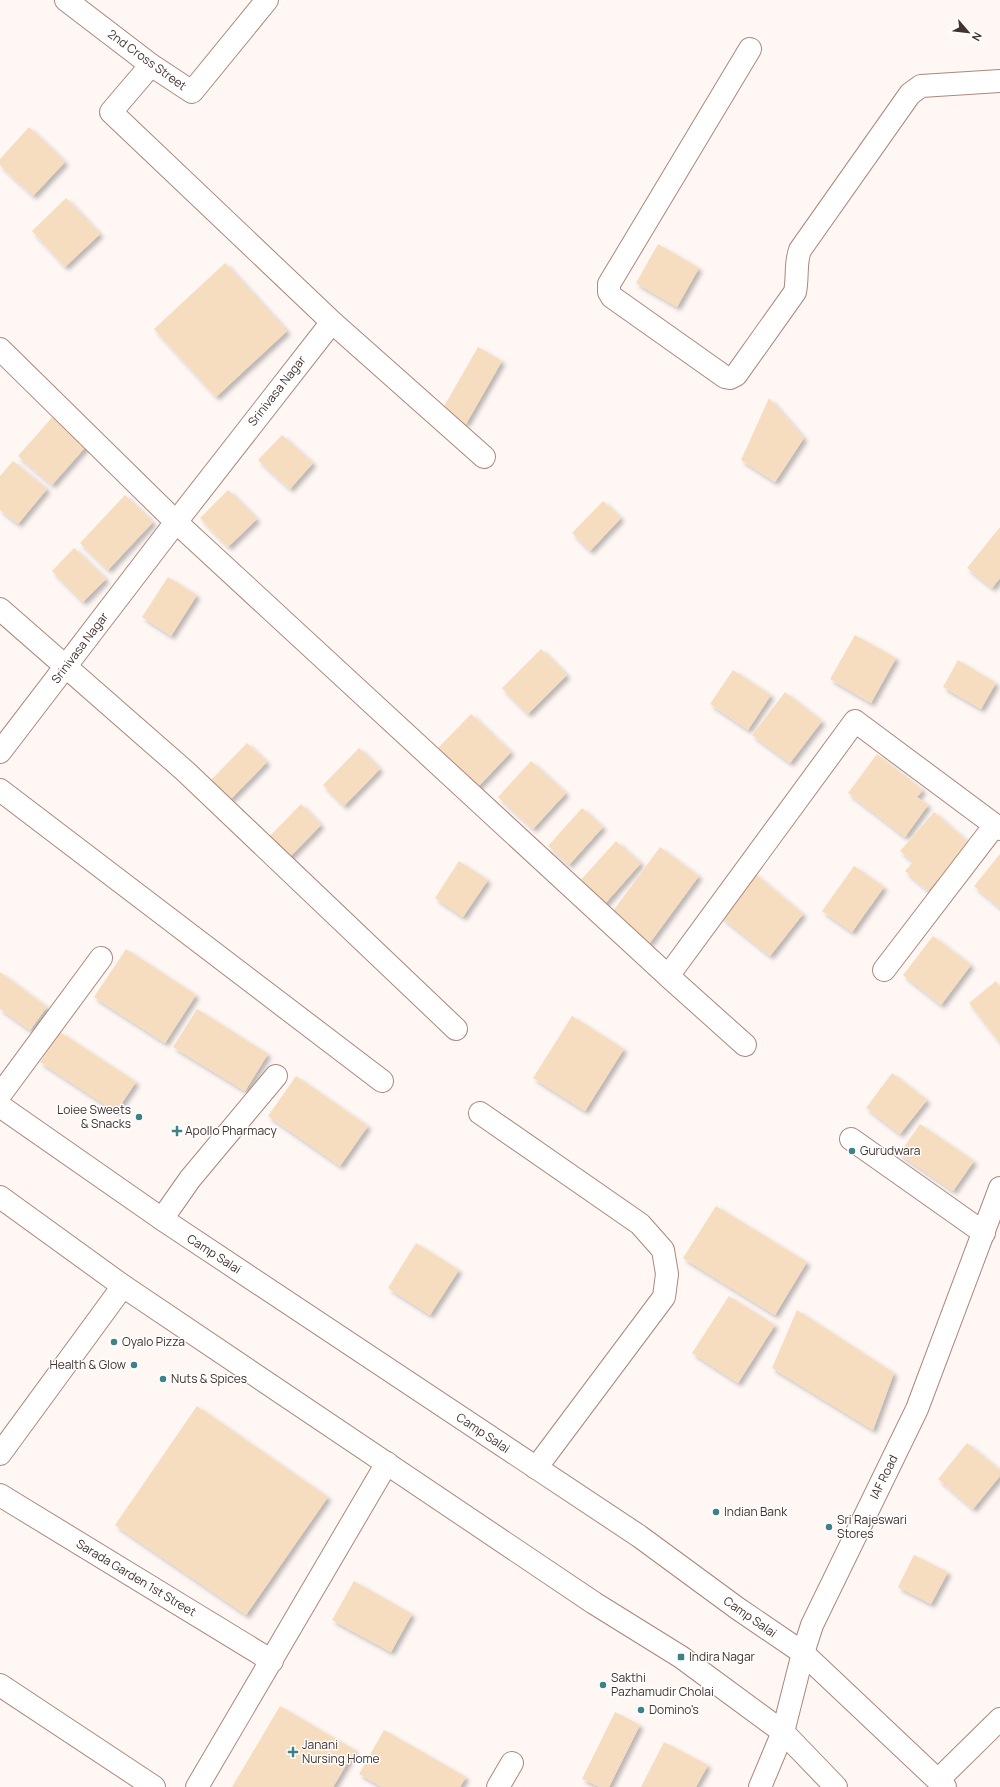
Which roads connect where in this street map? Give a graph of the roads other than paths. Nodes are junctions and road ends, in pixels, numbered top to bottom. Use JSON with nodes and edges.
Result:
{"nodes":[{"id":1,"x":66,"y":0,"type":"edge"},
{"id":2,"x":267,"y":0,"type":"edge"},
{"id":3,"x":750,"y":49,"type":"dead end"},
{"id":4,"x":151,"y":65,"type":"junction"},
{"id":5,"x":1000,"y":81,"type":"edge"},
{"id":6,"x":332,"y":322,"type":"junction"},
{"id":7,"x":0,"y":349,"type":"edge"},
{"id":8,"x":484,"y":457,"type":"dead end"},
{"id":9,"x":176,"y":522,"type":"junction"},
{"id":10,"x":0,"y":609,"type":"edge"},
{"id":11,"x":66,"y":666,"type":"junction"},
{"id":12,"x":0,"y":752,"type":"edge"},
{"id":13,"x":0,"y":790,"type":"edge"},
{"id":14,"x":997,"y":827,"type":"edge"},
{"id":15,"x":101,"y":958,"type":"dead end"},
{"id":16,"x":884,"y":970,"type":"dead end"},
{"id":17,"x":668,"y":976,"type":"junction"},
{"id":18,"x":456,"y":1029,"type":"dead end"},
{"id":19,"x":745,"y":1045,"type":"dead end"},
{"id":20,"x":276,"y":1076,"type":"dead end"},
{"id":21,"x":382,"y":1081,"type":"dead end"},
{"id":22,"x":0,"y":1095,"type":"edge"},
{"id":23,"x":0,"y":1106,"type":"edge"},
{"id":24,"x":480,"y":1113,"type":"dead end"},
{"id":25,"x":851,"y":1139,"type":"dead end"},
{"id":26,"x":1000,"y":1188,"type":"edge"},
{"id":27,"x":0,"y":1197,"type":"edge"},
{"id":28,"x":162,"y":1220,"type":"junction"},
{"id":29,"x":984,"y":1233,"type":"junction"},
{"id":30,"x":123,"y":1286,"type":"junction"},
{"id":31,"x":0,"y":1454,"type":"edge"},
{"id":32,"x":387,"y":1463,"type":"junction"},
{"id":33,"x":536,"y":1468,"type":"junction"},
{"id":34,"x":0,"y":1495,"type":"edge"},
{"id":35,"x":803,"y":1653,"type":"junction"},
{"id":36,"x":272,"y":1661,"type":"junction"},
{"id":37,"x":0,"y":1684,"type":"edge"},
{"id":38,"x":1000,"y":1719,"type":"edge"},
{"id":39,"x":783,"y":1732,"type":"junction"},
{"id":40,"x":512,"y":1763,"type":"dead end"},
{"id":41,"x":941,"y":1783,"type":"edge"},
{"id":42,"x":154,"y":1787,"type":"edge"},
{"id":43,"x":197,"y":1787,"type":"edge"},
{"id":44,"x":498,"y":1787,"type":"edge"},
{"id":45,"x":760,"y":1787,"type":"edge"},
{"id":46,"x":836,"y":1787,"type":"edge"}],
"edges":[{"from":1,"to":4,"type":"street","name":"2nd Cross Street"},
{"from":2,"to":4,"type":"street","name":"2nd Cross Street"},
{"from":3,"to":5,"type":"street"},
{"from":4,"to":6,"type":"street"},
{"from":6,"to":8,"type":"street"},
{"from":6,"to":9,"type":"street","name":"Srinivasa Nagar"},
{"from":7,"to":9,"type":"street"},
{"from":9,"to":11,"type":"street","name":"Srinivasa Nagar"},
{"from":9,"to":17,"type":"street"},
{"from":10,"to":11,"type":"street"},
{"from":11,"to":12,"type":"street","name":"Srinivasa Nagar"},
{"from":11,"to":18,"type":"street"},
{"from":13,"to":21,"type":"street"},
{"from":14,"to":16,"type":"street"},
{"from":14,"to":17,"type":"street"},
{"from":15,"to":22,"type":"street"},
{"from":17,"to":19,"type":"street"},
{"from":20,"to":28,"type":"street"},
{"from":23,"to":28,"type":"street","name":"Camp Salai"},
{"from":24,"to":33,"type":"street"},
{"from":25,"to":29,"type":"street"},
{"from":26,"to":29,"type":"street","name":"IAF Road"},
{"from":27,"to":30,"type":"street"},
{"from":28,"to":33,"type":"street","name":"Camp Salai"},
{"from":29,"to":35,"type":"street","name":"IAF Road"},
{"from":30,"to":31,"type":"street"},
{"from":30,"to":32,"type":"street"},
{"from":32,"to":36,"type":"street"},
{"from":32,"to":39,"type":"street"},
{"from":33,"to":35,"type":"street","name":"Camp Salai"},
{"from":34,"to":36,"type":"street","name":"Sarada Garden 1st Street"},
{"from":35,"to":39,"type":"street","name":"IAF Road"},
{"from":35,"to":41,"type":"street","name":"Camp Salai"},
{"from":36,"to":43,"type":"street"},
{"from":37,"to":42,"type":"street"},
{"from":38,"to":41,"type":"street"},
{"from":39,"to":45,"type":"street","name":"IAF Road"},
{"from":39,"to":46,"type":"street"},
{"from":40,"to":44,"type":"street"}]}
